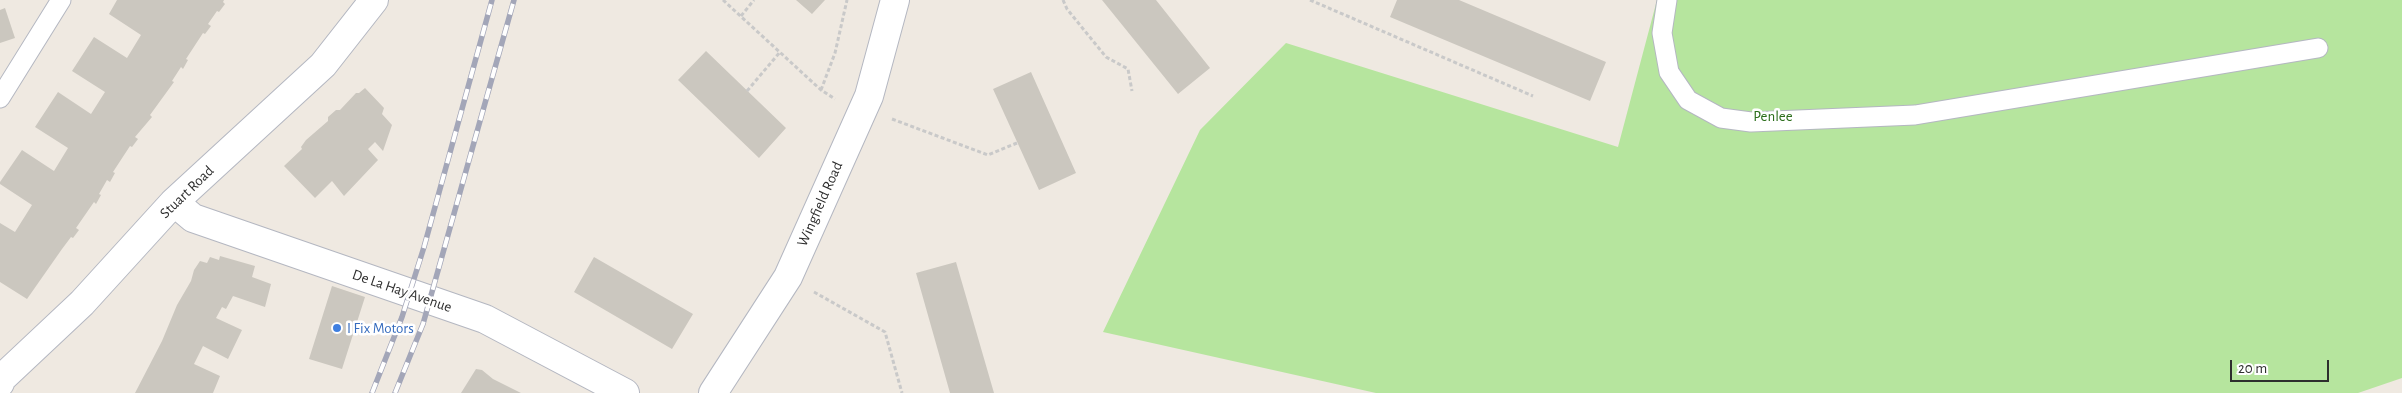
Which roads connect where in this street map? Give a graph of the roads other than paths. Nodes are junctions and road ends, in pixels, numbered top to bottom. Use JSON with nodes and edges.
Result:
{"nodes":[{"id":1,"x":61,"y":0,"type":"edge"},
{"id":2,"x":374,"y":0,"type":"edge"},
{"id":3,"x":895,"y":0,"type":"edge"},
{"id":4,"x":1667,"y":0,"type":"edge"},
{"id":5,"x":2318,"y":48,"type":"dead end"},
{"id":6,"x":0,"y":98,"type":"edge"},
{"id":7,"x":174,"y":202,"type":"junction"},
{"id":8,"x":0,"y":380,"type":"edge"},
{"id":9,"x":625,"y":393,"type":"edge"},
{"id":10,"x":712,"y":393,"type":"edge"}],
"edges":[{"from":1,"to":6,"type":"lane"},
{"from":2,"to":7,"type":"street","name":"Stuart Road"},
{"from":3,"to":10,"type":"street","name":"Wingfield Road"},
{"from":4,"to":5,"type":"lane"},
{"from":7,"to":8,"type":"street","name":"Stuart Road"},
{"from":7,"to":9,"type":"street","name":"De La Hay Avenue"}]}
